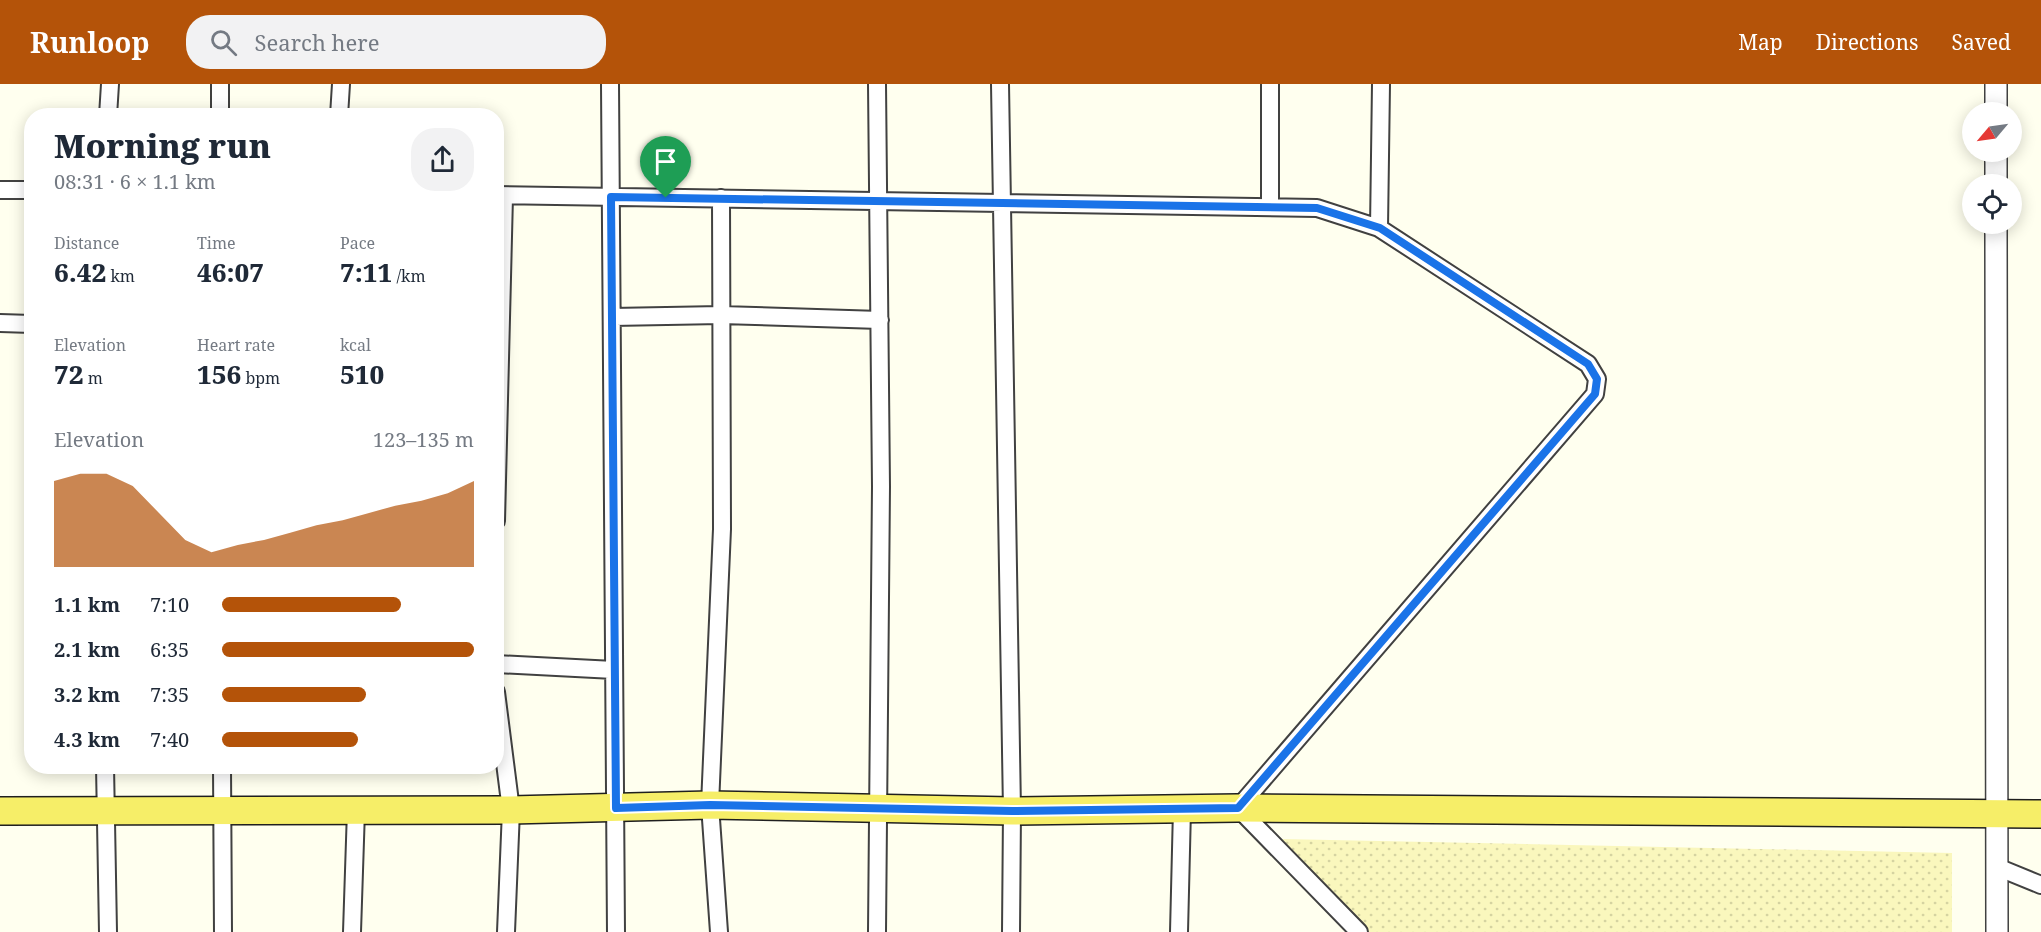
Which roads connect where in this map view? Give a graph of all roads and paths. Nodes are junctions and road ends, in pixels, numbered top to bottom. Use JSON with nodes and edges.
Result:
{"nodes":[{"id":1,"x":110,"y":84,"type":"edge"},
{"id":2,"x":220,"y":84,"type":"edge"},
{"id":3,"x":341,"y":84,"type":"edge"},
{"id":4,"x":610,"y":84,"type":"edge"},
{"id":5,"x":878,"y":84,"type":"edge"},
{"id":6,"x":1000,"y":84,"type":"edge"},
{"id":7,"x":1269,"y":84,"type":"edge"},
{"id":8,"x":1381,"y":84,"type":"edge"},
{"id":9,"x":1996,"y":84,"type":"edge"},
{"id":10,"x":1996,"y":102,"type":"edge"},
{"id":11,"x":108,"y":108,"type":"edge"},
{"id":12,"x":220,"y":108,"type":"edge"},
{"id":13,"x":340,"y":108,"type":"edge"},
{"id":14,"x":0,"y":190,"type":"edge"},
{"id":15,"x":24,"y":190,"type":"edge"},
{"id":16,"x":504,"y":196,"type":"edge"},
{"id":17,"x":611,"y":197,"type":"junction"},
{"id":18,"x":721,"y":198,"type":"junction"},
{"id":19,"x":878,"y":200,"type":"junction"},
{"id":20,"x":1002,"y":202,"type":"junction"},
{"id":21,"x":1270,"y":207,"type":"junction"},
{"id":22,"x":1380,"y":228,"type":"junction"},
{"id":23,"x":1996,"y":234,"type":"edge"},
{"id":24,"x":721,"y":315,"type":"junction"},
{"id":25,"x":612,"y":317,"type":"junction"},
{"id":26,"x":880,"y":320,"type":"junction"},
{"id":27,"x":0,"y":323,"type":"edge"},
{"id":28,"x":24,"y":324,"type":"edge"},
{"id":29,"x":504,"y":664,"type":"edge"},
{"id":30,"x":614,"y":670,"type":"junction"},
{"id":31,"x":504,"y":755,"type":"edge"},
{"id":32,"x":105,"y":774,"type":"edge"},
{"id":33,"x":222,"y":774,"type":"edge"},
{"id":34,"x":710,"y":805,"type":"junction"},
{"id":35,"x":616,"y":808,"type":"junction"},
{"id":36,"x":877,"y":808,"type":"junction"},
{"id":37,"x":1238,"y":808,"type":"junction"},
{"id":38,"x":1182,"y":809,"type":"junction"},
{"id":39,"x":223,"y":810,"type":"junction"},
{"id":40,"x":356,"y":810,"type":"junction"},
{"id":41,"x":511,"y":810,"type":"junction"},
{"id":42,"x":0,"y":811,"type":"edge"},
{"id":43,"x":107,"y":811,"type":"junction"},
{"id":44,"x":1012,"y":811,"type":"junction"},
{"id":45,"x":1997,"y":814,"type":"junction"},
{"id":46,"x":2041,"y":814,"type":"edge"},
{"id":47,"x":1997,"y":867,"type":"junction"},
{"id":48,"x":2041,"y":885,"type":"edge"},
{"id":49,"x":108,"y":932,"type":"edge"},
{"id":50,"x":223,"y":932,"type":"edge"},
{"id":51,"x":352,"y":932,"type":"edge"},
{"id":52,"x":506,"y":932,"type":"edge"},
{"id":53,"x":616,"y":932,"type":"edge"},
{"id":54,"x":719,"y":932,"type":"edge"},
{"id":55,"x":878,"y":932,"type":"edge"},
{"id":56,"x":1011,"y":932,"type":"edge"},
{"id":57,"x":1179,"y":932,"type":"edge"},
{"id":58,"x":1359,"y":932,"type":"edge"},
{"id":59,"x":1996,"y":932,"type":"edge"}],
"edges":[{"from":1,"to":11,"type":"street"},
{"from":2,"to":12,"type":"street"},
{"from":3,"to":13,"type":"street"},
{"from":4,"to":17,"type":"street"},
{"from":5,"to":19,"type":"street"},
{"from":6,"to":20,"type":"street"},
{"from":7,"to":21,"type":"street"},
{"from":8,"to":22,"type":"street"},
{"from":9,"to":10,"type":"street"},
{"from":14,"to":15,"type":"street"},
{"from":16,"to":17,"type":"street"},
{"from":17,"to":18,"type":"street"},
{"from":17,"to":25,"type":"street"},
{"from":18,"to":19,"type":"street"},
{"from":18,"to":24,"type":"street"},
{"from":19,"to":20,"type":"street"},
{"from":19,"to":26,"type":"street"},
{"from":20,"to":21,"type":"street"},
{"from":20,"to":44,"type":"street"},
{"from":21,"to":22,"type":"street"},
{"from":22,"to":37,"type":"street"},
{"from":23,"to":45,"type":"street"},
{"from":24,"to":25,"type":"street"},
{"from":24,"to":26,"type":"street"},
{"from":24,"to":34,"type":"street"},
{"from":25,"to":30,"type":"street"},
{"from":26,"to":36,"type":"street"},
{"from":27,"to":28,"type":"street"},
{"from":29,"to":30,"type":"street"},
{"from":30,"to":35,"type":"street"},
{"from":31,"to":41,"type":"street"},
{"from":32,"to":43,"type":"street"},
{"from":33,"to":39,"type":"street"},
{"from":34,"to":35,"type":"main road"},
{"from":34,"to":36,"type":"main road"},
{"from":34,"to":54,"type":"street"},
{"from":35,"to":41,"type":"main road"},
{"from":35,"to":53,"type":"street"},
{"from":36,"to":44,"type":"main road"},
{"from":36,"to":55,"type":"street"},
{"from":37,"to":38,"type":"main road"},
{"from":37,"to":45,"type":"main road"},
{"from":37,"to":58,"type":"street"},
{"from":38,"to":44,"type":"main road"},
{"from":38,"to":57,"type":"street"},
{"from":39,"to":40,"type":"main road"},
{"from":39,"to":43,"type":"main road"},
{"from":39,"to":50,"type":"street"},
{"from":40,"to":41,"type":"main road"},
{"from":40,"to":51,"type":"street"},
{"from":41,"to":52,"type":"street"},
{"from":42,"to":43,"type":"main road"},
{"from":43,"to":49,"type":"street"},
{"from":44,"to":56,"type":"street"},
{"from":45,"to":46,"type":"main road"},
{"from":45,"to":47,"type":"street"},
{"from":47,"to":48,"type":"street"},
{"from":47,"to":59,"type":"street"}]}
